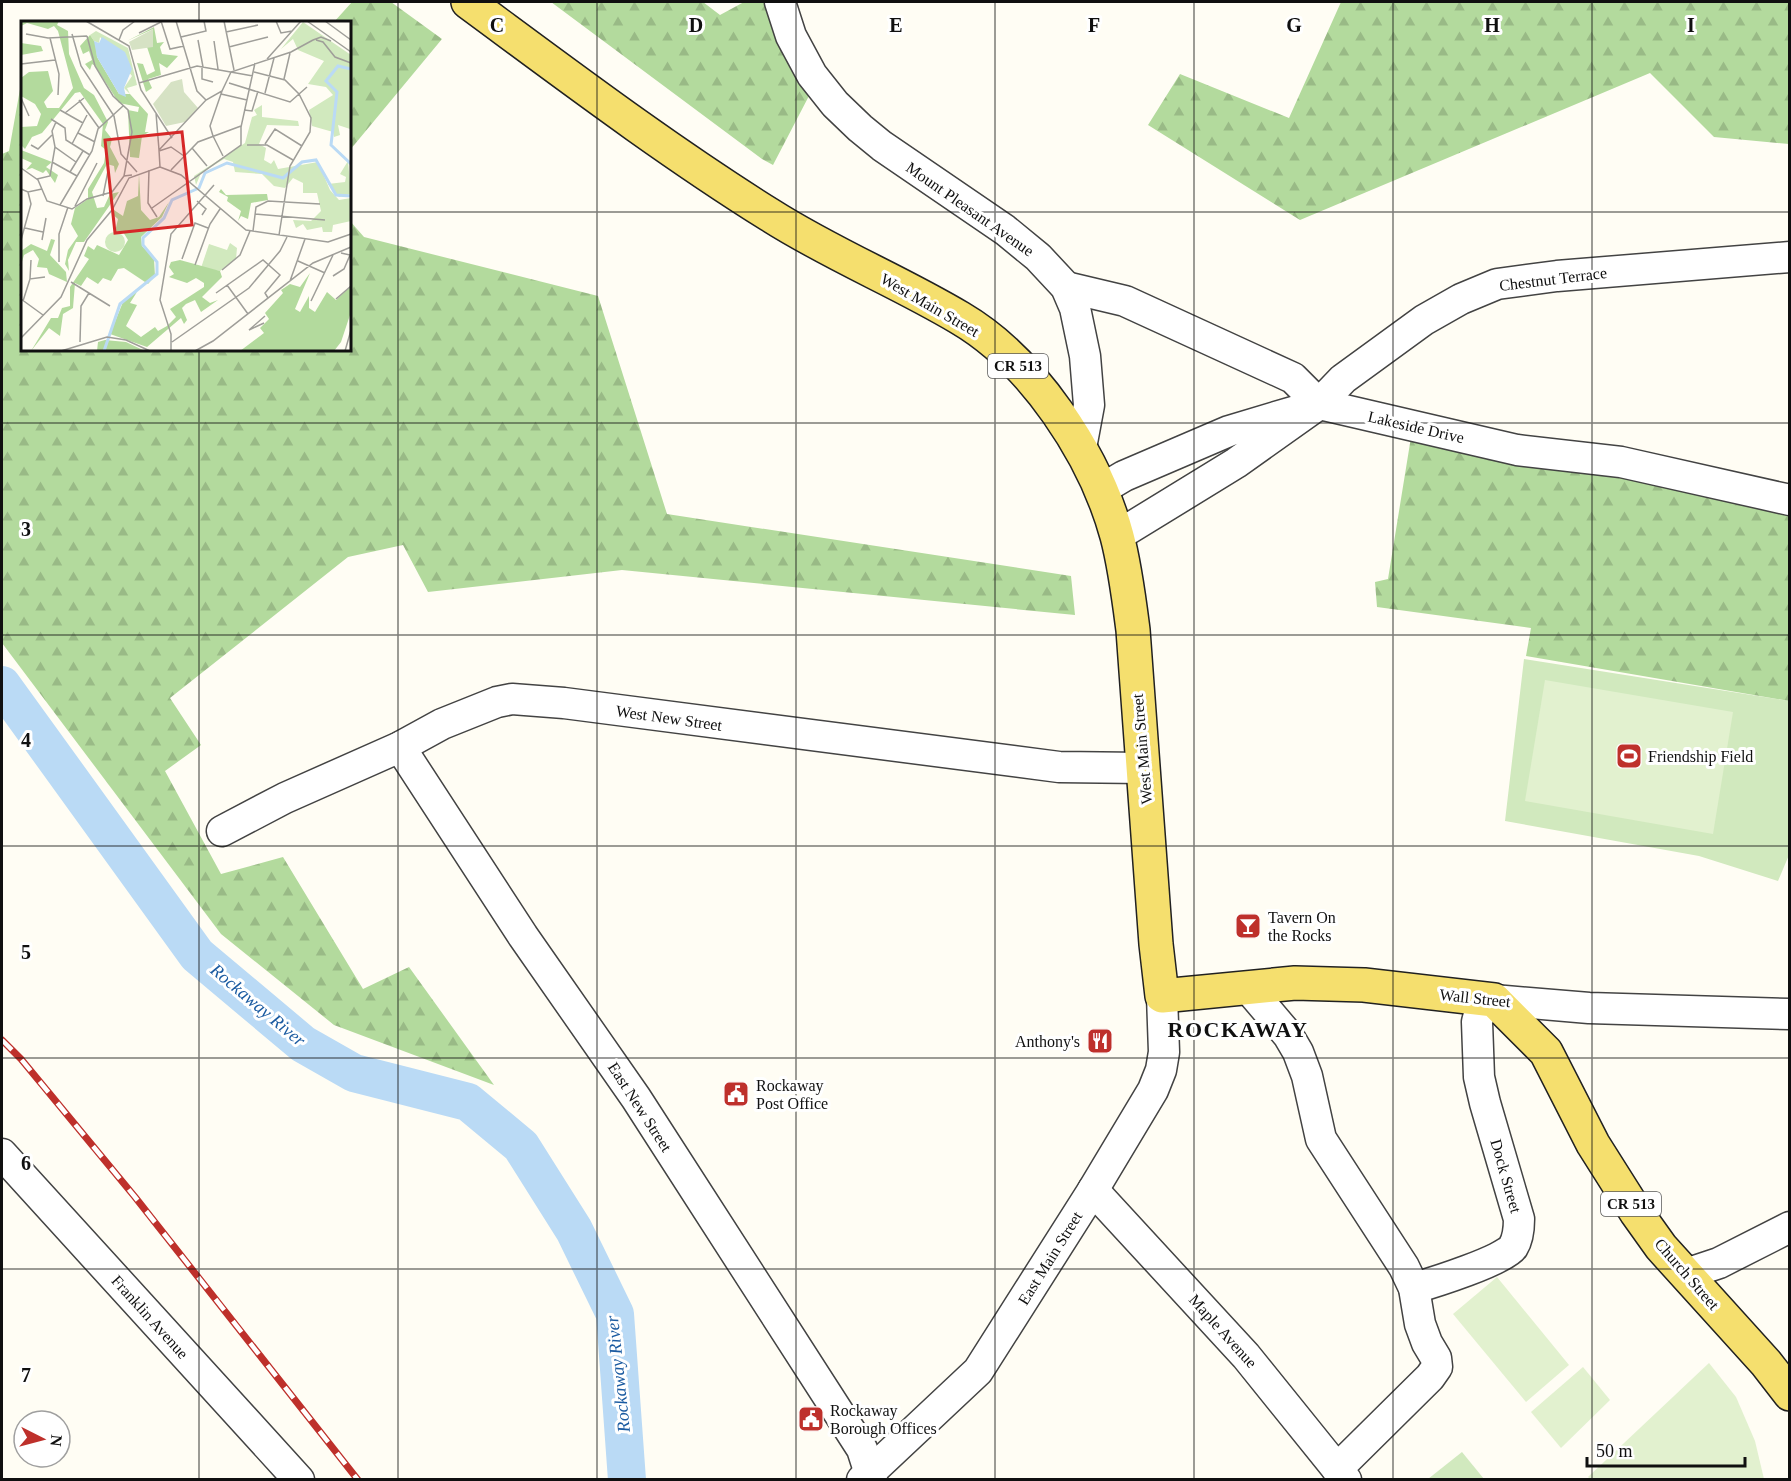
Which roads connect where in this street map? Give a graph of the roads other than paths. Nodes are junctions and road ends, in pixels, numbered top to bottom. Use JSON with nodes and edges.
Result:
{"nodes":[{"id":1,"x":468,"y":2,"type":"edge"},
{"id":2,"x":780,"y":2,"type":"edge"},
{"id":3,"x":1790,"y":257,"type":"edge"},
{"id":4,"x":1066,"y":286,"type":"junction"},
{"id":5,"x":1319,"y":404,"type":"junction"},
{"id":6,"x":1081,"y":448,"type":"junction"},
{"id":7,"x":1102,"y":489,"type":"junction"},
{"id":8,"x":1790,"y":500,"type":"edge"},
{"id":9,"x":1117,"y":536,"type":"junction"},
{"id":10,"x":400,"y":747,"type":"junction"},
{"id":11,"x":1143,"y":768,"type":"junction"},
{"id":12,"x":222,"y":831,"type":"dead end"},
{"id":13,"x":1249,"y":989,"type":"junction"},
{"id":14,"x":1162,"y":996,"type":"junction"},
{"id":15,"x":1489,"y":999,"type":"junction"},
{"id":16,"x":1562,"y":1007,"type":"junction"},
{"id":17,"x":1790,"y":1014,"type":"edge"},
{"id":18,"x":1546,"y":1052,"type":"junction"},
{"id":19,"x":2,"y":1154,"type":"edge"},
{"id":20,"x":1093,"y":1190,"type":"junction"},
{"id":21,"x":1790,"y":1227,"type":"edge"},
{"id":22,"x":1686,"y":1274,"type":"junction"},
{"id":23,"x":1414,"y":1288,"type":"junction"},
{"id":24,"x":1790,"y":1394,"type":"edge"},
{"id":25,"x":1342,"y":1474,"type":"edge"},
{"id":26,"x":868,"y":1477,"type":"edge"},
{"id":27,"x":299,"y":1479,"type":"edge"}],
"edges":[{"from":1,"to":6,"type":"main road","name":"West Main Street","number":"CR 513"},
{"from":2,"to":4,"type":"street","name":"Mount Pleasant Avenue"},
{"from":3,"to":5,"type":"street","name":"Chestnut Terrace"},
{"from":4,"to":5,"type":"street"},
{"from":4,"to":6,"type":"street","name":"Mount Pleasant Avenue"},
{"from":5,"to":7,"type":"street","name":"Chestnut Terrace"},
{"from":5,"to":8,"type":"street","name":"Lakeside Drive"},
{"from":5,"to":9,"type":"street","name":"Chestnut Terrace"},
{"from":6,"to":7,"type":"main road","name":"West Main Street","number":"CR 513"},
{"from":7,"to":9,"type":"main road","name":"West Main Street","number":"CR 513"},
{"from":9,"to":11,"type":"main road","name":"West Main Street","number":"CR 513"},
{"from":10,"to":11,"type":"street","name":"West New Street"},
{"from":10,"to":12,"type":"street","name":"West New Street"},
{"from":10,"to":26,"type":"street","name":"East New Street"},
{"from":11,"to":14,"type":"main road","name":"West Main Street","number":"CR 513"},
{"from":13,"to":14,"type":"main road","name":"Wall Street"},
{"from":13,"to":15,"type":"main road","name":"Wall Street"},
{"from":13,"to":23,"type":"street"},
{"from":14,"to":20,"type":"street","name":"East Main Street"},
{"from":15,"to":16,"type":"street","name":"Wall Street"},
{"from":15,"to":18,"type":"main road","name":"Church Street","number":"CR 513"},
{"from":15,"to":23,"type":"street","name":"Dock Street"},
{"from":16,"to":17,"type":"street","name":"Wall Street"},
{"from":16,"to":18,"type":"street"},
{"from":18,"to":22,"type":"main road","name":"Church Street","number":"CR 513"},
{"from":19,"to":27,"type":"street","name":"Franklin Avenue"},
{"from":20,"to":25,"type":"street","name":"Maple Avenue"},
{"from":20,"to":26,"type":"street","name":"East Main Street"},
{"from":21,"to":22,"type":"street"},
{"from":22,"to":24,"type":"main road","name":"Church Street","number":"CR 513"},
{"from":23,"to":25,"type":"street"}]}
